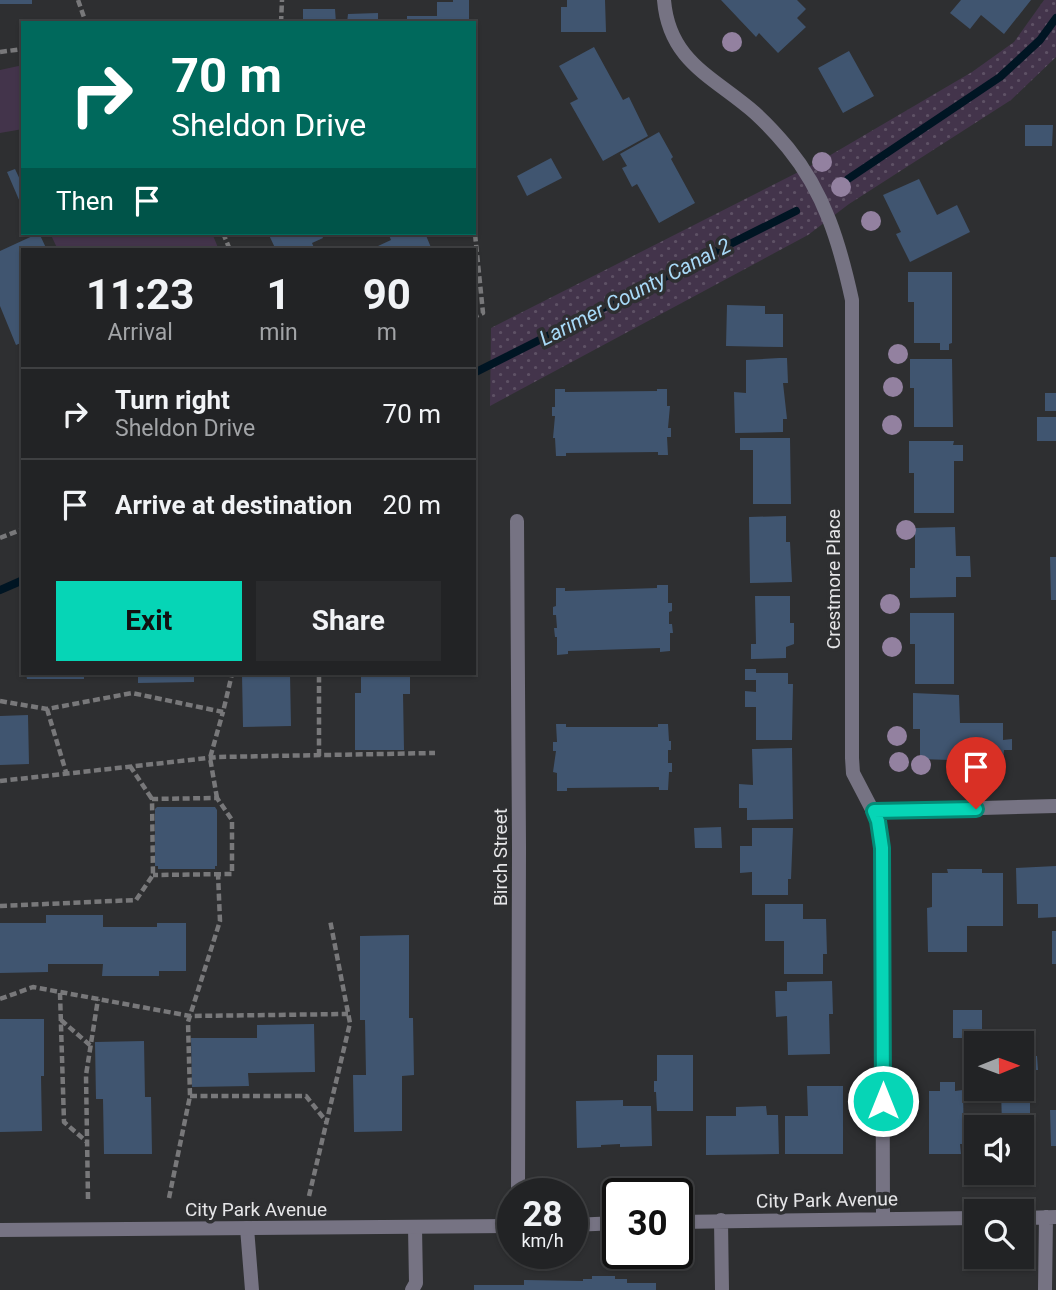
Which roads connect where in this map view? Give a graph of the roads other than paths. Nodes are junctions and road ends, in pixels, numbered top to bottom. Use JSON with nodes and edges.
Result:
{"nodes":[{"id":1,"x":664,"y":0,"type":"edge"},
{"id":2,"x":517,"y":521,"type":"dead end"},
{"id":3,"x":1056,"y":806,"type":"edge"},
{"id":4,"x":874,"y":811,"type":"junction"},
{"id":5,"x":517,"y":1178,"type":"edge"},
{"id":6,"x":1051,"y":1217,"type":"edge"},
{"id":7,"x":884,"y":1218,"type":"junction"},
{"id":8,"x":964,"y":1218,"type":"edge"},
{"id":9,"x":721,"y":1220,"type":"junction"},
{"id":10,"x":693,"y":1221,"type":"edge"},
{"id":11,"x":497,"y":1226,"type":"edge"},
{"id":12,"x":415,"y":1227,"type":"junction"},
{"id":13,"x":247,"y":1228,"type":"junction"},
{"id":14,"x":0,"y":1230,"type":"edge"},
{"id":15,"x":253,"y":1290,"type":"edge"},
{"id":16,"x":412,"y":1290,"type":"edge"},
{"id":17,"x":722,"y":1290,"type":"edge"},
{"id":18,"x":1045,"y":1290,"type":"edge"}],
"edges":[{"from":1,"to":4,"type":"street","name":"Crestmore Place"},
{"from":2,"to":5,"type":"street","name":"Birch Street"},
{"from":3,"to":4,"type":"street"},
{"from":4,"to":7,"type":"street","name":"Crestmore Place"},
{"from":6,"to":18,"type":"street"},
{"from":7,"to":8,"type":"street","name":"City Park Avenue"},
{"from":7,"to":9,"type":"street","name":"City Park Avenue"},
{"from":9,"to":10,"type":"street","name":"City Park Avenue"},
{"from":9,"to":17,"type":"street"},
{"from":11,"to":12,"type":"street","name":"City Park Avenue"},
{"from":12,"to":13,"type":"street","name":"City Park Avenue"},
{"from":12,"to":16,"type":"street"},
{"from":13,"to":14,"type":"street","name":"City Park Avenue"},
{"from":13,"to":15,"type":"street"}]}
